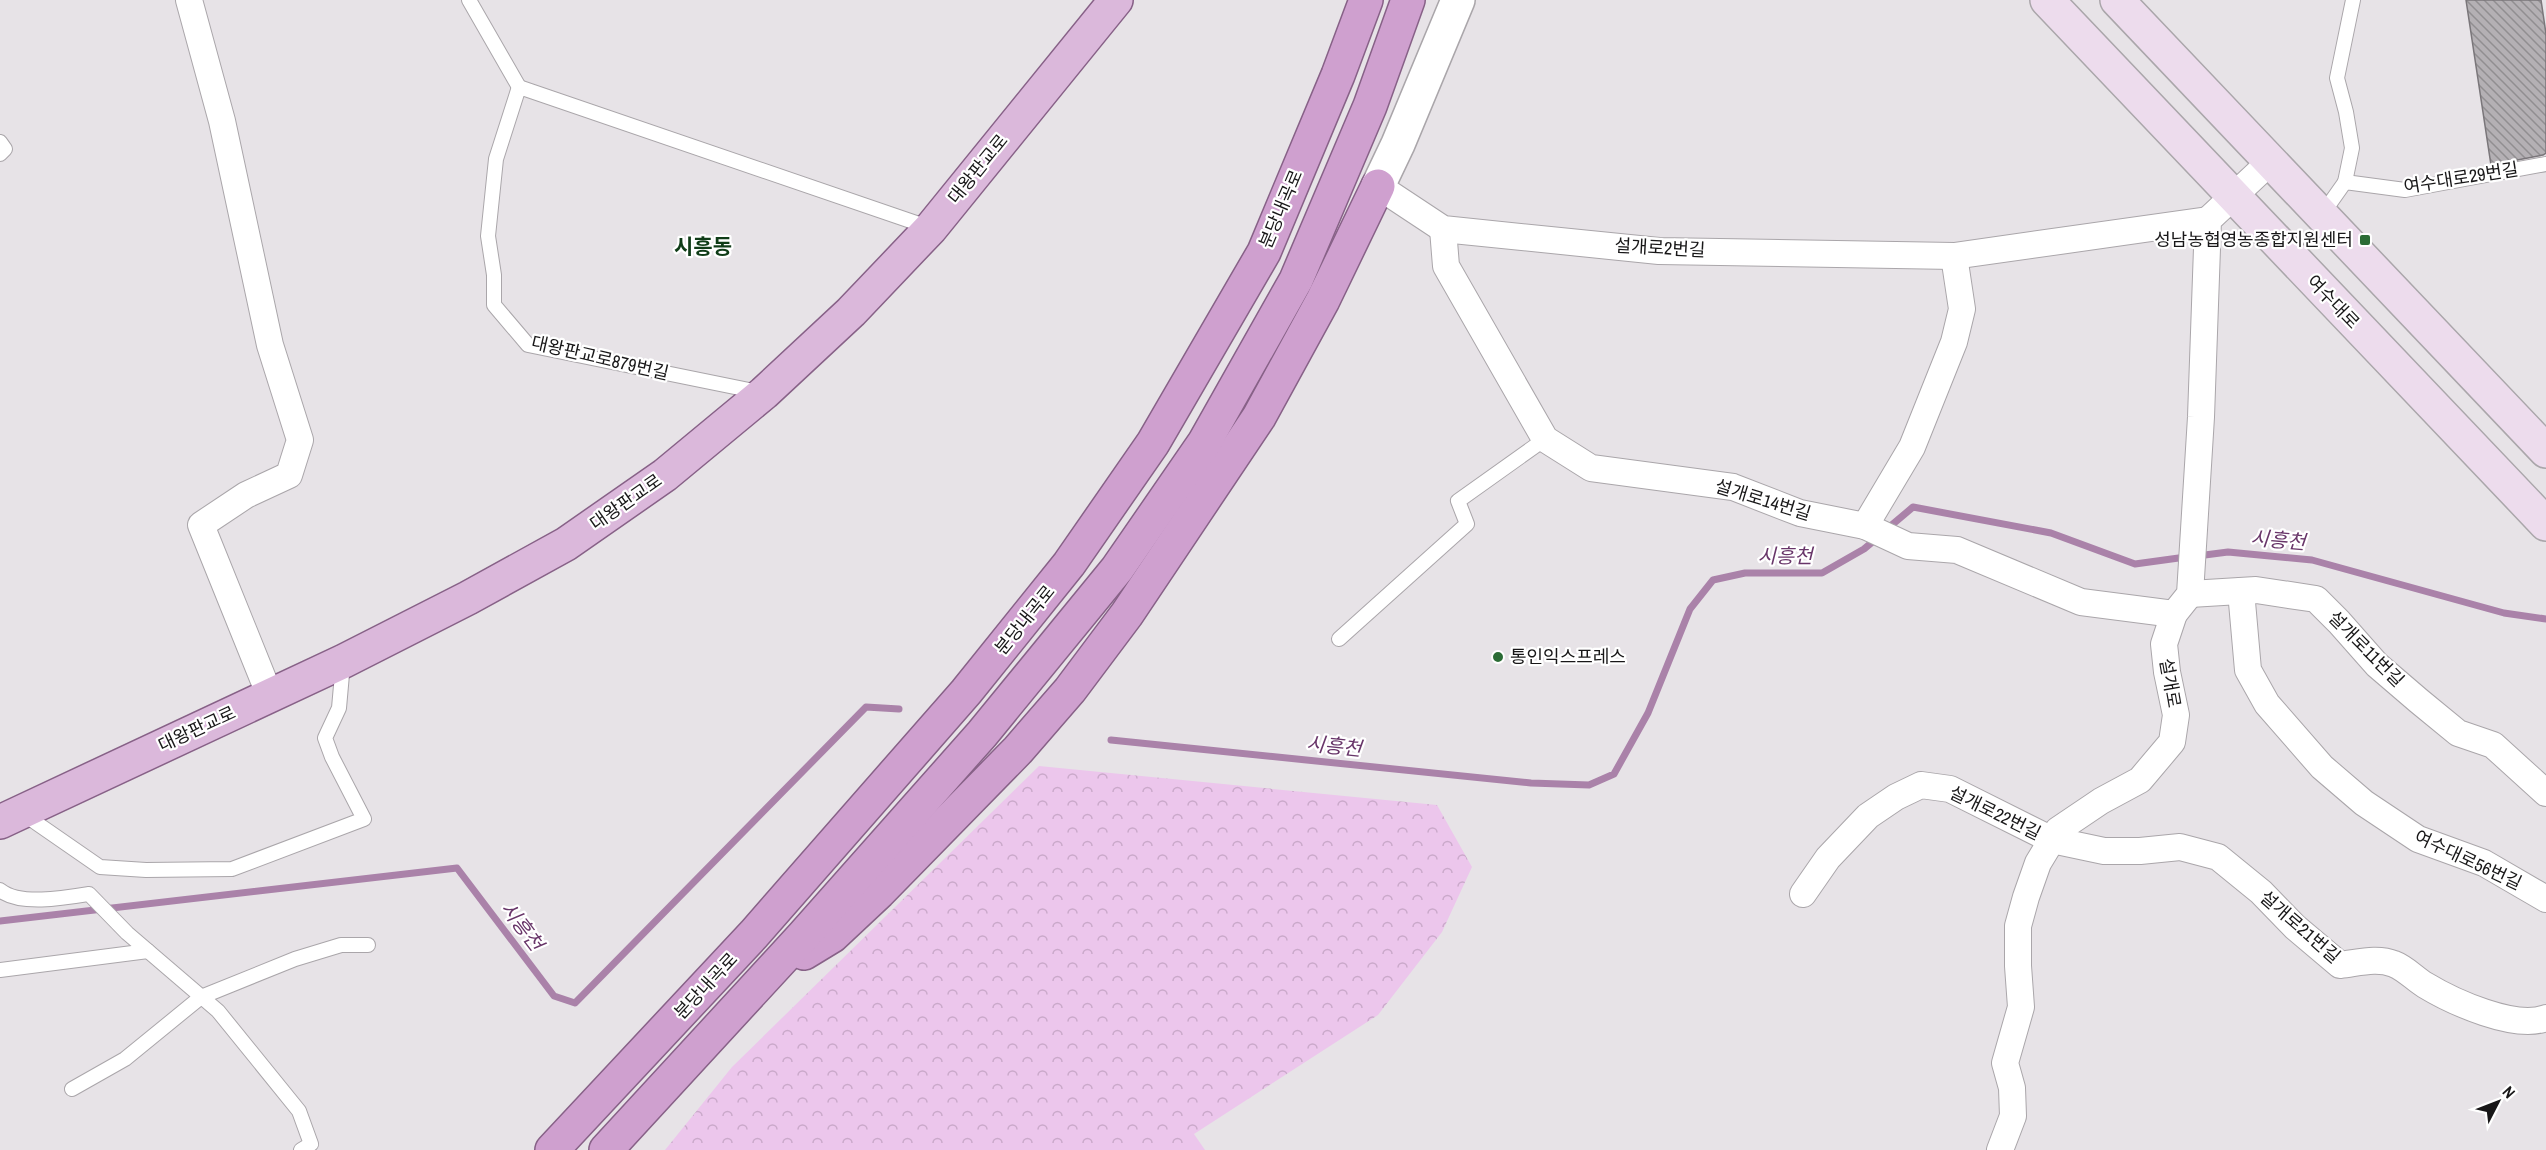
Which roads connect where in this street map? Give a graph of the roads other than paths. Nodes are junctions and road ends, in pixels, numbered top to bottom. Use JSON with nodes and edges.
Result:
{"nodes":[{"id":1,"x":189,"y":0,"type":"edge"},
{"id":2,"x":469,"y":0,"type":"edge"},
{"id":3,"x":1116,"y":0,"type":"edge"},
{"id":4,"x":1366,"y":0,"type":"edge"},
{"id":5,"x":1408,"y":0,"type":"edge"},
{"id":6,"x":1458,"y":0,"type":"edge"},
{"id":7,"x":2047,"y":0,"type":"edge"},
{"id":8,"x":2117,"y":0,"type":"edge"},
{"id":9,"x":2353,"y":0,"type":"edge"},
{"id":10,"x":519,"y":87,"type":"junction"},
{"id":11,"x":0,"y":142,"type":"edge"},
{"id":12,"x":0,"y":154,"type":"edge"},
{"id":13,"x":2270,"y":162,"type":"junction"},
{"id":14,"x":2546,"y":164,"type":"edge"},
{"id":15,"x":2345,"y":182,"type":"junction"},
{"id":16,"x":1378,"y":186,"type":"junction"},
{"id":17,"x":2232,"y":196,"type":"junction"},
{"id":18,"x":2321,"y":216,"type":"junction"},
{"id":19,"x":2208,"y":220,"type":"junction"},
{"id":20,"x":931,"y":228,"type":"junction"},
{"id":21,"x":1443,"y":229,"type":"junction"},
{"id":22,"x":1954,"y":256,"type":"junction"},
{"id":23,"x":764,"y":393,"type":"junction"},
{"id":24,"x":1545,"y":439,"type":"junction"},
{"id":25,"x":2546,"y":451,"type":"edge"},
{"id":26,"x":2546,"y":524,"type":"edge"},
{"id":27,"x":1866,"y":526,"type":"junction"},
{"id":28,"x":2241,"y":591,"type":"junction"},
{"id":29,"x":2185,"y":593,"type":"junction"},
{"id":30,"x":1339,"y":639,"type":"dead end"},
{"id":31,"x":344,"y":661,"type":"junction"},
{"id":32,"x":270,"y":696,"type":"junction"},
{"id":33,"x":2546,"y":793,"type":"edge"},
{"id":34,"x":10,"y":817,"type":"edge"},
{"id":35,"x":2052,"y":840,"type":"junction"},
{"id":36,"x":0,"y":890,"type":"edge"},
{"id":37,"x":1803,"y":894,"type":"dead end"},
{"id":38,"x":2544,"y":894,"type":"edge"},
{"id":39,"x":368,"y":945,"type":"dead end"},
{"id":40,"x":148,"y":951,"type":"junction"},
{"id":41,"x":0,"y":970,"type":"edge"},
{"id":42,"x":764,"y":978,"type":"junction"},
{"id":43,"x":201,"y":997,"type":"junction"},
{"id":44,"x":2546,"y":1018,"type":"edge"},
{"id":45,"x":72,"y":1089,"type":"dead end"},
{"id":46,"x":2006,"y":1146,"type":"edge"},
{"id":47,"x":302,"y":1150,"type":"edge"},
{"id":48,"x":552,"y":1150,"type":"edge"},
{"id":49,"x":606,"y":1150,"type":"edge"}],
"edges":[{"from":1,"to":32,"type":"street"},
{"from":2,"to":10,"type":"lane"},
{"from":3,"to":20,"type":"main road","name":"대왕판교로"},
{"from":4,"to":48,"type":"highway","name":"분당내곡로"},
{"from":5,"to":42,"type":"highway","name":"분당내곡로"},
{"from":6,"to":16,"type":"street"},
{"from":7,"to":17,"type":"main road","name":"여수대로"},
{"from":8,"to":13,"type":"main road"},
{"from":9,"to":15,"type":"lane"},
{"from":10,"to":20,"type":"lane"},
{"from":10,"to":23,"type":"lane","name":"대왕판교로879번길"},
{"from":11,"to":12,"type":"lane"},
{"from":13,"to":17,"type":"street"},
{"from":13,"to":18,"type":"main road"},
{"from":14,"to":15,"type":"lane","name":"여수대로29번길"},
{"from":15,"to":18,"type":"lane"},
{"from":16,"to":21,"type":"street","name":"설개로2번길"},
{"from":16,"to":42,"type":"highway"},
{"from":17,"to":19,"type":"street"},
{"from":17,"to":26,"type":"main road","name":"여수대로"},
{"from":18,"to":25,"type":"main road"},
{"from":19,"to":22,"type":"street","name":"설개로2번길"},
{"from":19,"to":29,"type":"street","name":"설개로"},
{"from":20,"to":23,"type":"main road","name":"대왕판교로"},
{"from":21,"to":22,"type":"street","name":"설개로2번길"},
{"from":21,"to":24,"type":"street","name":"설개로14번길"},
{"from":22,"to":27,"type":"street"},
{"from":23,"to":31,"type":"main road","name":"대왕판교로"},
{"from":24,"to":27,"type":"street","name":"설개로14번길"},
{"from":24,"to":30,"type":"lane"},
{"from":27,"to":29,"type":"street","name":"설개로14번길"},
{"from":28,"to":29,"type":"street","name":"설개로11번길"},
{"from":28,"to":33,"type":"street","name":"설개로11번길"},
{"from":28,"to":38,"type":"street","name":"여수대로56번길"},
{"from":29,"to":35,"type":"street","name":"설개로"},
{"from":31,"to":32,"type":"main road","name":"대왕판교로"},
{"from":31,"to":34,"type":"lane"},
{"from":32,"to":34,"type":"main road","name":"대왕판교로"},
{"from":35,"to":37,"type":"street","name":"설개로22번길"},
{"from":35,"to":44,"type":"street","name":"설개로21번길"},
{"from":35,"to":46,"type":"street","name":"설개로"},
{"from":36,"to":40,"type":"lane"},
{"from":39,"to":43,"type":"lane"},
{"from":40,"to":41,"type":"lane"},
{"from":40,"to":43,"type":"lane"},
{"from":42,"to":49,"type":"highway","name":"분당내곡로"},
{"from":43,"to":45,"type":"lane"},
{"from":43,"to":47,"type":"lane"}]}
